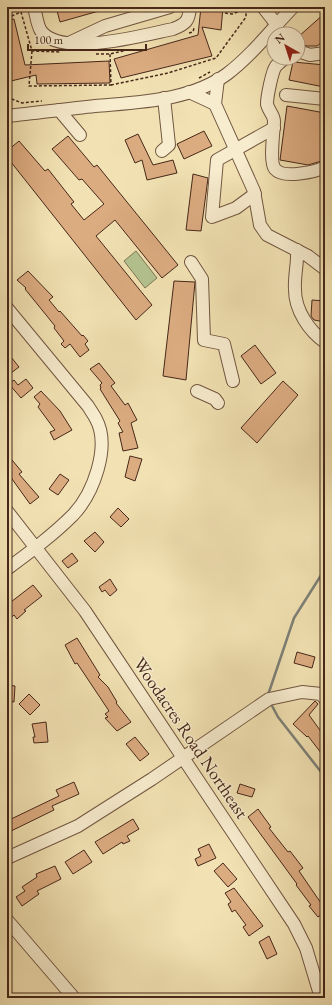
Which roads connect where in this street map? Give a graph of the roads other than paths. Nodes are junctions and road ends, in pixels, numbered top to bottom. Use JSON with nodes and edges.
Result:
{"nodes":[{"id":1,"x":34,"y":7,"type":"edge"},
{"id":2,"x":170,"y":7,"type":"edge"},
{"id":3,"x":190,"y":7,"type":"edge"},
{"id":4,"x":263,"y":7,"type":"edge"},
{"id":5,"x":293,"y":7,"type":"edge"},
{"id":6,"x":277,"y":25,"type":"junction"},
{"id":7,"x":68,"y":43,"type":"junction"},
{"id":8,"x":325,"y":53,"type":"edge"},
{"id":9,"x":306,"y":54,"type":"edge"},
{"id":10,"x":276,"y":66,"type":"edge"},
{"id":11,"x":216,"y":75,"type":"junction"},
{"id":12,"x":189,"y":92,"type":"junction"},
{"id":13,"x":286,"y":95,"type":"dead end"},
{"id":14,"x":164,"y":98,"type":"junction"},
{"id":15,"x":325,"y":99,"type":"edge"},
{"id":16,"x":215,"y":104,"type":"junction"},
{"id":17,"x":59,"y":110,"type":"junction"},
{"id":18,"x":7,"y":116,"type":"edge"},
{"id":19,"x":274,"y":128,"type":"junction"},
{"id":20,"x":80,"y":135,"type":"dead end"},
{"id":21,"x":235,"y":150,"type":"junction"},
{"id":22,"x":162,"y":151,"type":"dead end"},
{"id":23,"x":325,"y":167,"type":"edge"},
{"id":24,"x":255,"y":194,"type":"junction"},
{"id":25,"x":297,"y":250,"type":"junction"},
{"id":26,"x":191,"y":262,"type":"dead end"},
{"id":27,"x":325,"y":269,"type":"edge"},
{"id":28,"x":7,"y":308,"type":"edge"},
{"id":29,"x":325,"y":342,"type":"edge"},
{"id":30,"x":233,"y":381,"type":"dead end"},
{"id":31,"x":198,"y":391,"type":"dead end"},
{"id":32,"x":218,"y":403,"type":"dead end"},
{"id":33,"x":7,"y":511,"type":"edge"},
{"id":34,"x":36,"y":548,"type":"junction"},
{"id":35,"x":7,"y":569,"type":"edge"},
{"id":36,"x":325,"y":699,"type":"edge"},
{"id":37,"x":183,"y":757,"type":"junction"},
{"id":38,"x":7,"y":858,"type":"edge"},
{"id":39,"x":7,"y":920,"type":"edge"},
{"id":40,"x":74,"y":998,"type":"edge"},
{"id":41,"x":321,"y":998,"type":"edge"}],
"edges":[{"from":1,"to":7,"type":"street"},
{"from":2,"to":7,"type":"street"},
{"from":3,"to":7,"type":"street"},
{"from":4,"to":6,"type":"street"},
{"from":5,"to":6,"type":"street"},
{"from":6,"to":11,"type":"street"},
{"from":8,"to":9,"type":"street"},
{"from":10,"to":19,"type":"street"},
{"from":11,"to":12,"type":"street"},
{"from":11,"to":16,"type":"street"},
{"from":12,"to":14,"type":"street"},
{"from":12,"to":16,"type":"street"},
{"from":13,"to":15,"type":"street"},
{"from":14,"to":17,"type":"street"},
{"from":14,"to":22,"type":"street"},
{"from":16,"to":21,"type":"street"},
{"from":17,"to":18,"type":"street"},
{"from":17,"to":20,"type":"street"},
{"from":19,"to":21,"type":"street"},
{"from":19,"to":23,"type":"street"},
{"from":21,"to":24,"type":"street"},
{"from":21,"to":24,"type":"street"},
{"from":24,"to":25,"type":"street"},
{"from":25,"to":27,"type":"street"},
{"from":25,"to":29,"type":"street"},
{"from":26,"to":30,"type":"street"},
{"from":28,"to":34,"type":"street"},
{"from":31,"to":32,"type":"street"},
{"from":33,"to":34,"type":"street","name":"Woodacres Road Northeast"},
{"from":34,"to":35,"type":"street"},
{"from":34,"to":37,"type":"street","name":"Woodacres Road Northeast"},
{"from":36,"to":37,"type":"street"},
{"from":37,"to":38,"type":"street"},
{"from":37,"to":41,"type":"street","name":"Woodacres Road Northeast"},
{"from":39,"to":40,"type":"street"}]}
